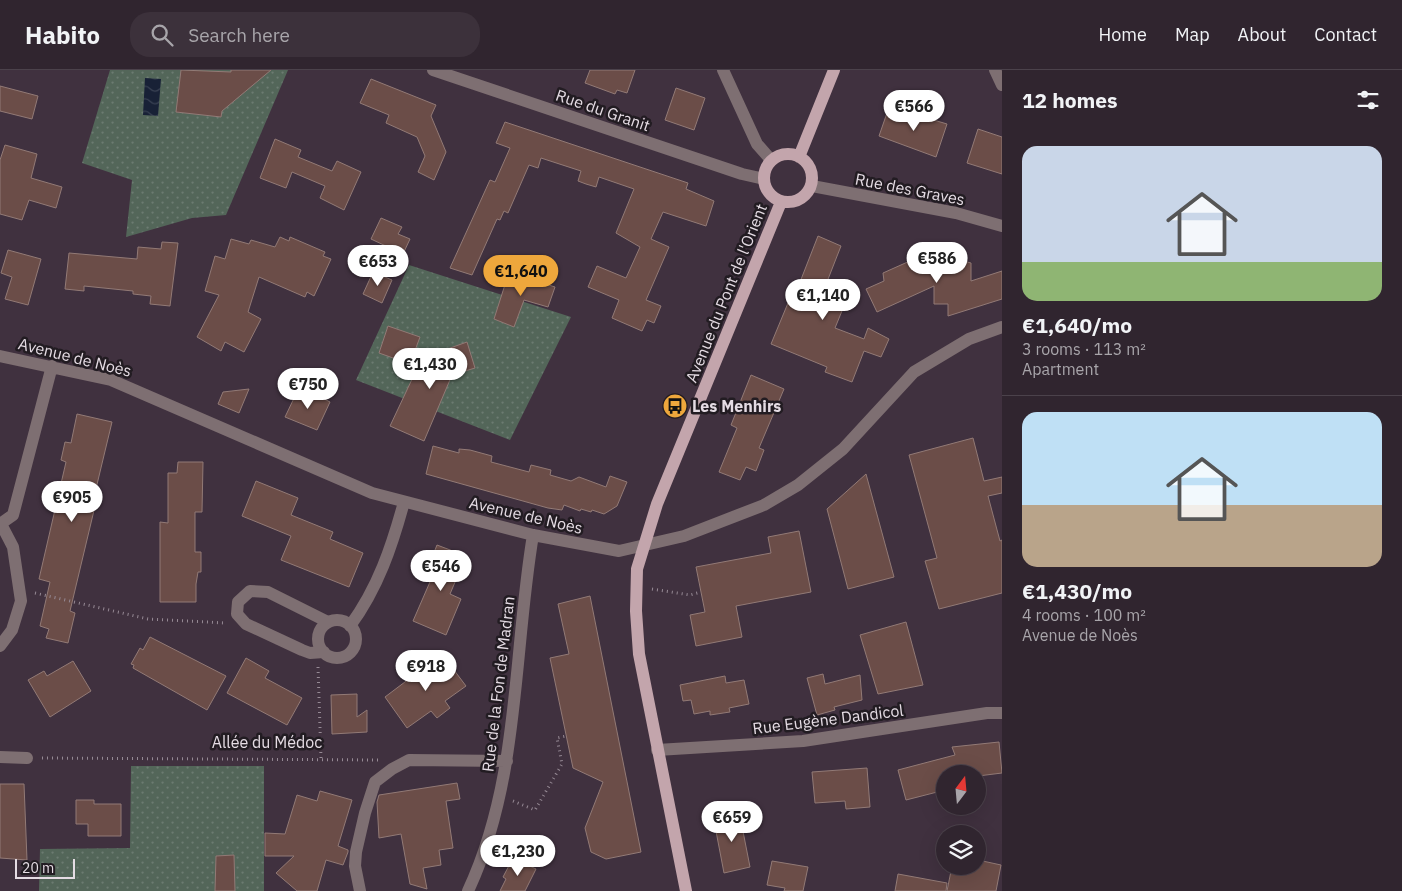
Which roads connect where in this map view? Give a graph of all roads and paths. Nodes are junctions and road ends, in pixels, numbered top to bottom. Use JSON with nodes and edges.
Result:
{"nodes":[{"id":1,"x":432,"y":70,"type":"edge"},
{"id":2,"x":723,"y":70,"type":"edge"},
{"id":3,"x":834,"y":70,"type":"edge"},
{"id":4,"x":995,"y":70,"type":"edge"},
{"id":5,"x":1002,"y":85,"type":"edge"},
{"id":6,"x":799,"y":156,"type":"junction"},
{"id":7,"x":772,"y":160,"type":"junction"},
{"id":8,"x":764,"y":179,"type":"junction"},
{"id":9,"x":812,"y":186,"type":"junction"},
{"id":10,"x":781,"y":202,"type":"junction"},
{"id":11,"x":1002,"y":226,"type":"edge"},
{"id":12,"x":1002,"y":327,"type":"edge"},
{"id":13,"x":0,"y":356,"type":"edge"},
{"id":14,"x":52,"y":366,"type":"junction"},
{"id":15,"x":404,"y":502,"type":"junction"},
{"id":16,"x":0,"y":524,"type":"edge"},
{"id":17,"x":533,"y":535,"type":"junction"},
{"id":18,"x":643,"y":544,"type":"junction"},
{"id":19,"x":637,"y":587,"type":"junction"},
{"id":20,"x":19,"y":589,"type":"junction"},
{"id":21,"x":701,"y":592,"type":"dead end"},
{"id":22,"x":328,"y":622,"type":"junction"},
{"id":23,"x":246,"y":624,"type":"junction"},
{"id":24,"x":350,"y":626,"type":"junction"},
{"id":25,"x":0,"y":646,"type":"edge"},
{"id":26,"x":324,"y":652,"type":"junction"},
{"id":27,"x":1002,"y":713,"type":"edge"},
{"id":28,"x":566,"y":736,"type":"dead end"},
{"id":29,"x":656,"y":750,"type":"junction"},
{"id":30,"x":0,"y":757,"type":"edge"},
{"id":31,"x":27,"y":758,"type":"joint"},
{"id":32,"x":321,"y":758,"type":"junction"},
{"id":33,"x":379,"y":760,"type":"dead end"},
{"id":34,"x":507,"y":761,"type":"junction"},
{"id":35,"x":498,"y":795,"type":"junction"},
{"id":36,"x":360,"y":891,"type":"edge"},
{"id":37,"x":468,"y":891,"type":"edge"},
{"id":38,"x":686,"y":891,"type":"edge"}],
"edges":[{"from":1,"to":8,"type":"street","name":"Rue du Granit"},
{"from":2,"to":7,"type":"street"},
{"from":3,"to":6,"type":"main road"},
{"from":4,"to":5,"type":"street"},
{"from":6,"to":7,"type":"main road"},
{"from":6,"to":9,"type":"main road"},
{"from":7,"to":8,"type":"main road"},
{"from":8,"to":10,"type":"main road"},
{"from":9,"to":10,"type":"main road"},
{"from":9,"to":11,"type":"street","name":"Rue des Graves"},
{"from":10,"to":18,"type":"main road","name":"Avenue du Pont de l'Orient"},
{"from":12,"to":18,"type":"street","name":"Avenue de Noès"},
{"from":13,"to":14,"type":"street","name":"Avenue de Noès"},
{"from":14,"to":15,"type":"street","name":"Avenue de Noès"},
{"from":14,"to":16,"type":"street"},
{"from":15,"to":17,"type":"street","name":"Avenue de Noès"},
{"from":15,"to":24,"type":"street"},
{"from":16,"to":20,"type":"street"},
{"from":17,"to":18,"type":"street","name":"Avenue de Noès"},
{"from":17,"to":34,"type":"street","name":"Rue de la Fon de Madran"},
{"from":18,"to":19,"type":"main road","name":"Avenue du Pont de l'Orient"},
{"from":19,"to":21,"type":"path"},
{"from":19,"to":29,"type":"main road","name":"Avenue du Pont de l'Orient"},
{"from":20,"to":23,"type":"path"},
{"from":20,"to":25,"type":"street"},
{"from":22,"to":23,"type":"street"},
{"from":22,"to":24,"type":"street"},
{"from":22,"to":26,"type":"street"},
{"from":23,"to":26,"type":"street"},
{"from":24,"to":26,"type":"street"},
{"from":26,"to":32,"type":"path"},
{"from":27,"to":29,"type":"street","name":"Rue Eugène Dandicol"},
{"from":28,"to":35,"type":"path"},
{"from":29,"to":38,"type":"main road","name":"Avenue du Pont de l'Orient"},
{"from":30,"to":31,"type":"street"},
{"from":31,"to":32,"type":"path","name":"Allée du Médoc"},
{"from":32,"to":33,"type":"path","name":"Allée du Médoc"},
{"from":34,"to":35,"type":"street","name":"Rue de la Fon de Madran"},
{"from":34,"to":36,"type":"street"},
{"from":35,"to":37,"type":"street","name":"Rue de la Fon de Madran"}]}
